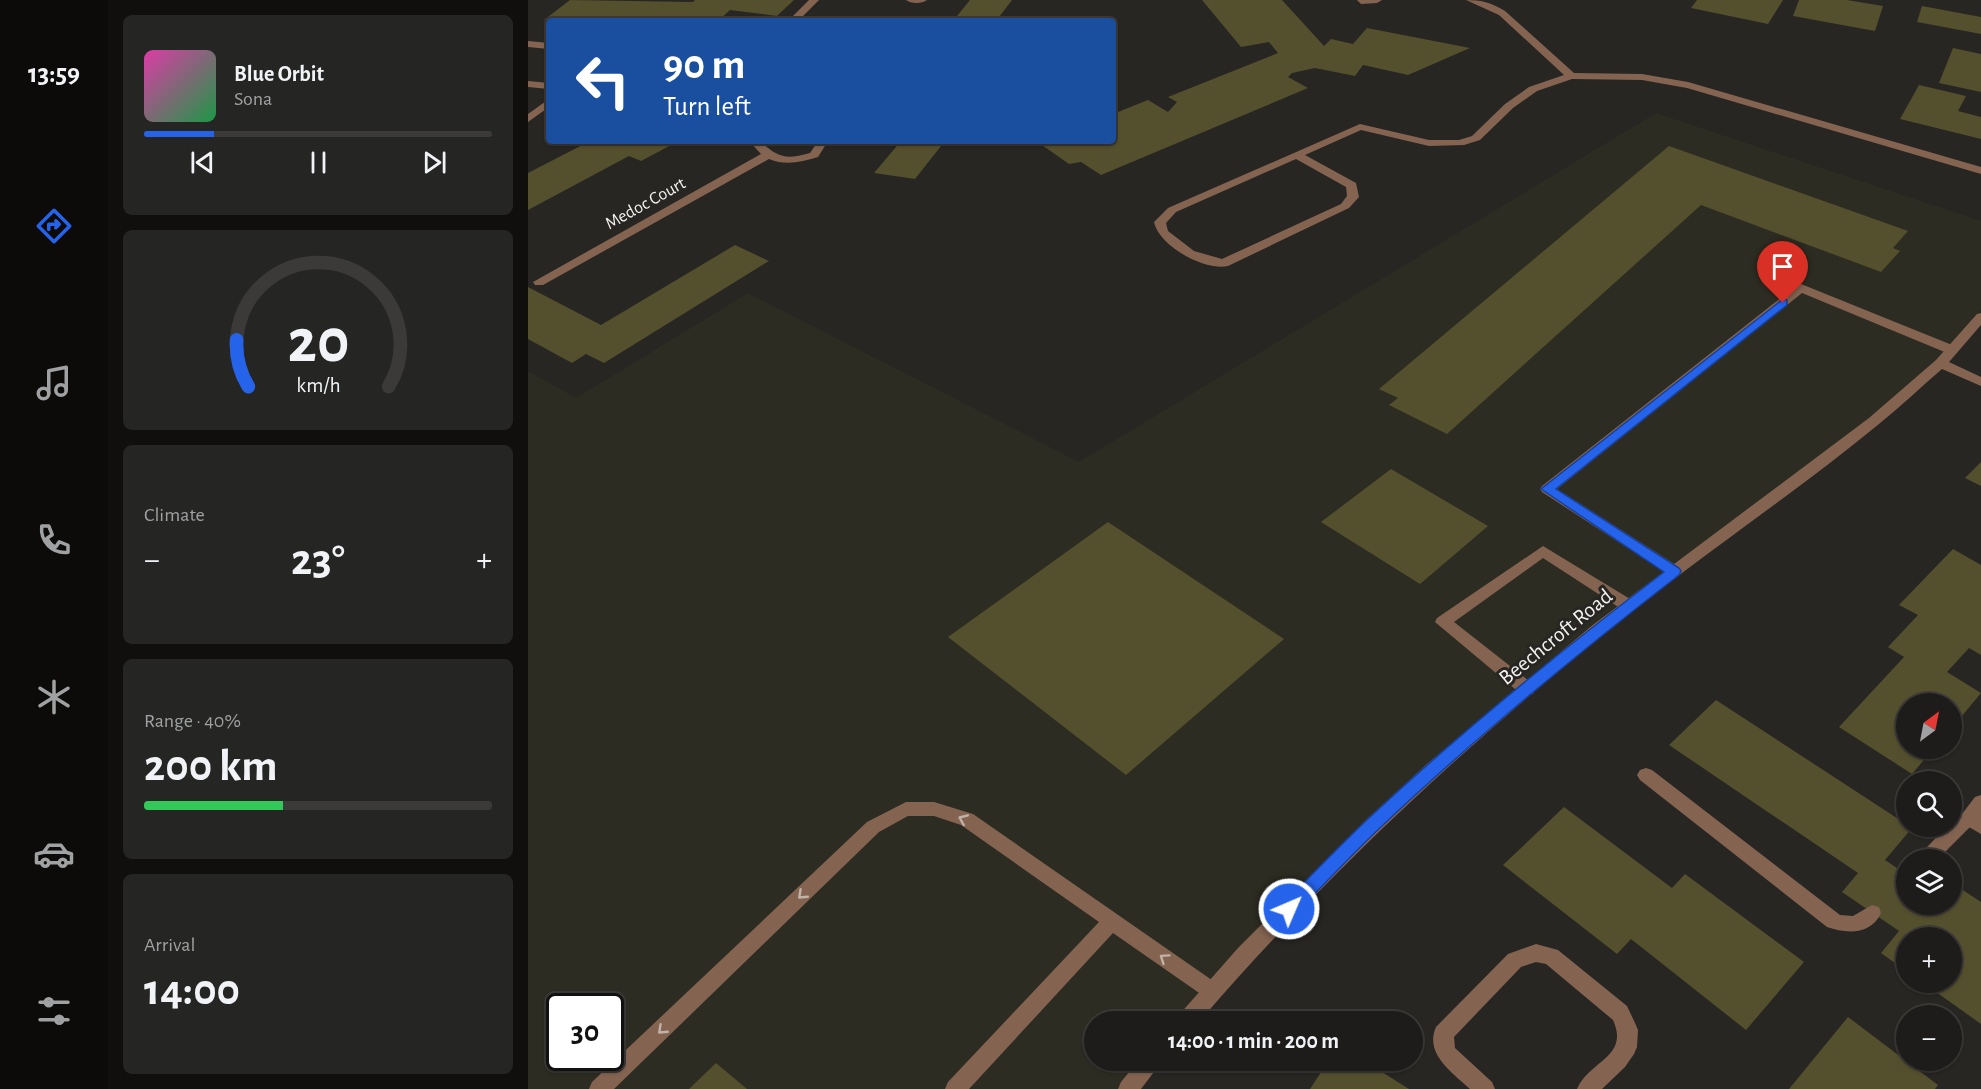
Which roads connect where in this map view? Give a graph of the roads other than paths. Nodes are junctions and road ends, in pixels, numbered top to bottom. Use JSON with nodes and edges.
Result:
{"nodes":[{"id":1,"x":814,"y":0,"type":"edge"},
{"id":2,"x":911,"y":0,"type":"edge"},
{"id":3,"x":922,"y":0,"type":"edge"},
{"id":4,"x":1377,"y":0,"type":"edge"},
{"id":5,"x":1471,"y":0,"type":"edge"},
{"id":6,"x":1361,"y":2,"type":"edge"},
{"id":7,"x":796,"y":18,"type":"edge"},
{"id":8,"x":528,"y":44,"type":"edge"},
{"id":9,"x":546,"y":46,"type":"edge"},
{"id":10,"x":1571,"y":76,"type":"junction"},
{"id":11,"x":528,"y":84,"type":"edge"},
{"id":12,"x":546,"y":86,"type":"edge"},
{"id":13,"x":546,"y":104,"type":"edge"},
{"id":14,"x":528,"y":119,"type":"edge"},
{"id":15,"x":757,"y":144,"type":"edge"},
{"id":16,"x":822,"y":144,"type":"edge"},
{"id":17,"x":768,"y":155,"type":"junction"},
{"id":18,"x":1297,"y":155,"type":"junction"},
{"id":19,"x":1981,"y":171,"type":"edge"},
{"id":20,"x":539,"y":282,"type":"dead end"},
{"id":21,"x":1981,"y":317,"type":"edge"},
{"id":22,"x":1952,"y":350,"type":"junction"},
{"id":23,"x":1941,"y":363,"type":"junction"},
{"id":24,"x":1981,"y":382,"type":"edge"},
{"id":25,"x":1674,"y":571,"type":"junction"},
{"id":26,"x":1629,"y":606,"type":"junction"},
{"id":27,"x":1527,"y":689,"type":"junction"},
{"id":28,"x":1646,"y":775,"type":"dead end"},
{"id":29,"x":1981,"y":802,"type":"edge"},
{"id":30,"x":1975,"y":822,"type":"edge"},
{"id":31,"x":1939,"y":849,"type":"edge"},
{"id":32,"x":1872,"y":913,"type":"dead end"},
{"id":33,"x":1112,"y":921,"type":"junction"},
{"id":34,"x":1212,"y":992,"type":"junction"},
{"id":35,"x":1196,"y":1011,"type":"edge"},
{"id":36,"x":1143,"y":1071,"type":"edge"},
{"id":37,"x":599,"y":1089,"type":"edge"},
{"id":38,"x":955,"y":1089,"type":"edge"},
{"id":39,"x":1128,"y":1089,"type":"edge"},
{"id":40,"x":1485,"y":1089,"type":"edge"},
{"id":41,"x":1587,"y":1089,"type":"edge"}],
"edges":[{"from":1,"to":7,"type":"street"},
{"from":2,"to":3,"type":"street"},
{"from":4,"to":6,"type":"street"},
{"from":5,"to":10,"type":"street"},
{"from":8,"to":9,"type":"street"},
{"from":10,"to":18,"type":"street"},
{"from":10,"to":19,"type":"street"},
{"from":11,"to":12,"type":"street"},
{"from":13,"to":14,"type":"street"},
{"from":15,"to":17,"type":"street"},
{"from":16,"to":17,"type":"street"},
{"from":17,"to":20,"type":"street","name":"Medoc Court"},
{"from":18,"to":18,"type":"street"},
{"from":21,"to":22,"type":"street","name":"Beechcroft Road"},
{"from":22,"to":23,"type":"street","name":"Beechcroft Road"},
{"from":22,"to":25,"type":"street"},
{"from":23,"to":24,"type":"street"},
{"from":23,"to":25,"type":"street","name":"Beechcroft Road"},
{"from":25,"to":26,"type":"street","name":"Beechcroft Road"},
{"from":26,"to":27,"type":"street","name":"Beechcroft Road"},
{"from":26,"to":27,"type":"street"},
{"from":27,"to":34,"type":"street","name":"Beechcroft Road"},
{"from":28,"to":32,"type":"street"},
{"from":29,"to":30,"type":"street"},
{"from":30,"to":31,"type":"street"},
{"from":34,"to":33,"type":"street","one_way":true},
{"from":33,"to":37,"type":"street","one_way":true},
{"from":33,"to":38,"type":"street"},
{"from":34,"to":35,"type":"street","name":"Beechcroft Road"},
{"from":36,"to":39,"type":"street"},
{"from":40,"to":41,"type":"street"}]}
